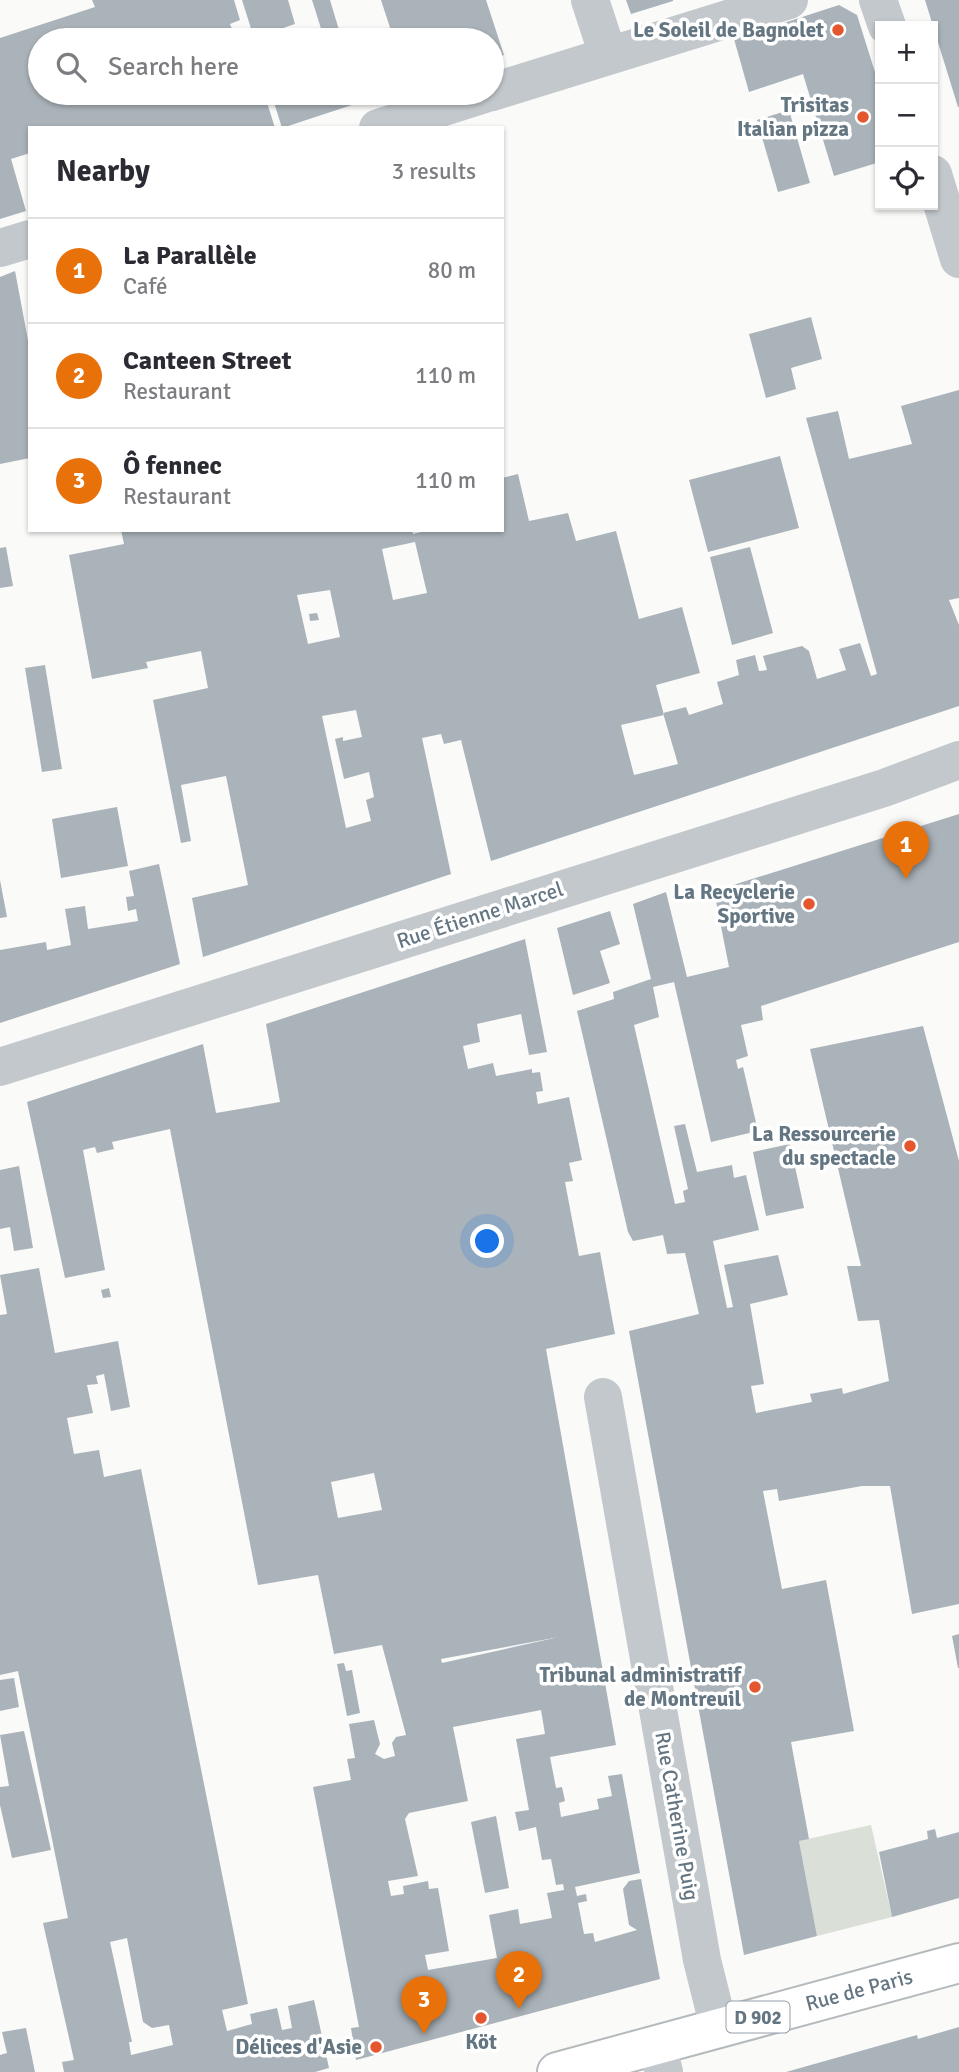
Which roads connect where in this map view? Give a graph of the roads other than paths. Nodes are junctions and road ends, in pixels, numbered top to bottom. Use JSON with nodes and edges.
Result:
{"nodes":[{"id":1,"x":590,"y":0,"type":"edge"},
{"id":2,"x":789,"y":0,"type":"edge"},
{"id":3,"x":878,"y":0,"type":"edge"},
{"id":4,"x":885,"y":21,"type":"edge"},
{"id":5,"x":608,"y":55,"type":"junction"},
{"id":6,"x":504,"y":88,"type":"edge"},
{"id":7,"x":450,"y":105,"type":"edge"},
{"id":8,"x":384,"y":126,"type":"edge"},
{"id":9,"x":938,"y":190,"type":"edge"},
{"id":10,"x":28,"y":240,"type":"edge"},
{"id":11,"x":0,"y":248,"type":"edge"},
{"id":12,"x":959,"y":258,"type":"edge"},
{"id":13,"x":959,"y":760,"type":"edge"},
{"id":14,"x":0,"y":1067,"type":"edge"},
{"id":15,"x":603,"y":1397,"type":"dead end"},
{"id":16,"x":959,"y":1963,"type":"edge"},
{"id":17,"x":719,"y":2028,"type":"junction"},
{"id":18,"x":661,"y":2058,"type":"edge"},
{"id":19,"x":557,"y":2072,"type":"edge"}],
"edges":[{"from":1,"to":5,"type":"street"},
{"from":2,"to":5,"type":"street"},
{"from":3,"to":4,"type":"street"},
{"from":5,"to":6,"type":"street"},
{"from":7,"to":8,"type":"street"},
{"from":9,"to":12,"type":"street"},
{"from":10,"to":11,"type":"street"},
{"from":13,"to":14,"type":"street","name":"Rue Étienne Marcel"},
{"from":15,"to":17,"type":"street","name":"Rue Catherine Puig"},
{"from":16,"to":17,"type":"main road","name":"Rue de Paris","number":"D 902"},
{"from":17,"to":18,"type":"main road","name":"Rue de Paris","number":"D 902"},
{"from":18,"to":19,"type":"main road","name":"Rue de Paris","number":"D 902"}]}
